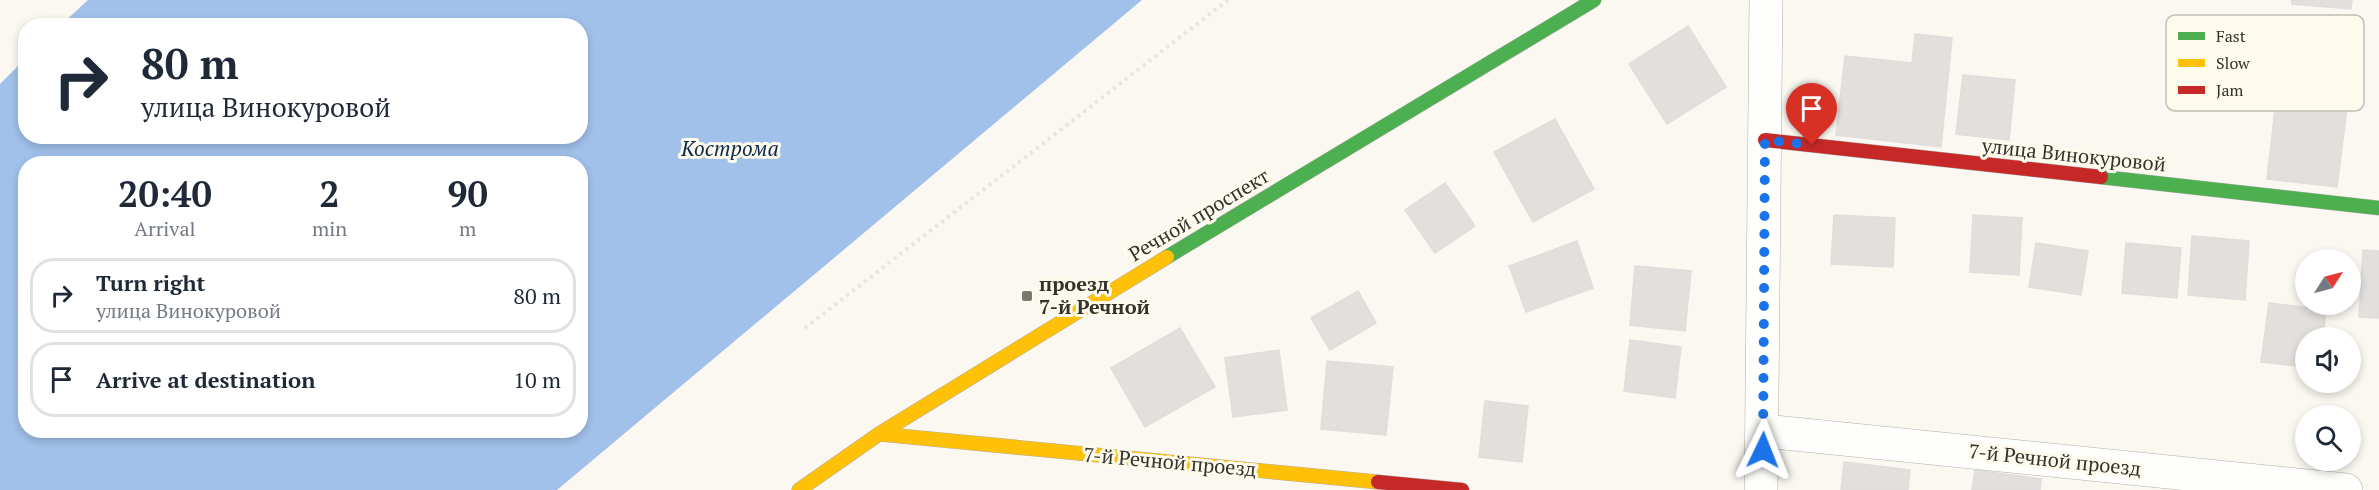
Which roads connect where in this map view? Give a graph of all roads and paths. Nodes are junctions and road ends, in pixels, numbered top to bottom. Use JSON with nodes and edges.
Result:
{"nodes":[{"id":1,"x":1228,"y":0,"type":"edge"},
{"id":2,"x":1593,"y":0,"type":"edge"},
{"id":3,"x":1766,"y":0,"type":"edge"},
{"id":4,"x":1765,"y":140,"type":"junction"},
{"id":5,"x":2379,"y":208,"type":"edge"},
{"id":6,"x":805,"y":328,"type":"dead end"},
{"id":7,"x":1764,"y":430,"type":"junction"},
{"id":8,"x":879,"y":434,"type":"junction"},
{"id":9,"x":799,"y":490,"type":"edge"},
{"id":10,"x":1462,"y":490,"type":"edge"},
{"id":11,"x":1761,"y":490,"type":"edge"},
{"id":12,"x":2346,"y":490,"type":"edge"}],
"edges":[{"from":1,"to":6,"type":"path"},
{"from":2,"to":8,"type":"street","name":"Речной проспект"},
{"from":3,"to":4,"type":"street"},
{"from":4,"to":5,"type":"street","name":"улица Винокуровой"},
{"from":4,"to":7,"type":"street"},
{"from":7,"to":11,"type":"street"},
{"from":7,"to":12,"type":"street","name":"7-й Речной проезд"},
{"from":8,"to":9,"type":"street","name":"Речной проспект"},
{"from":8,"to":10,"type":"street","name":"7-й Речной проезд"}]}
